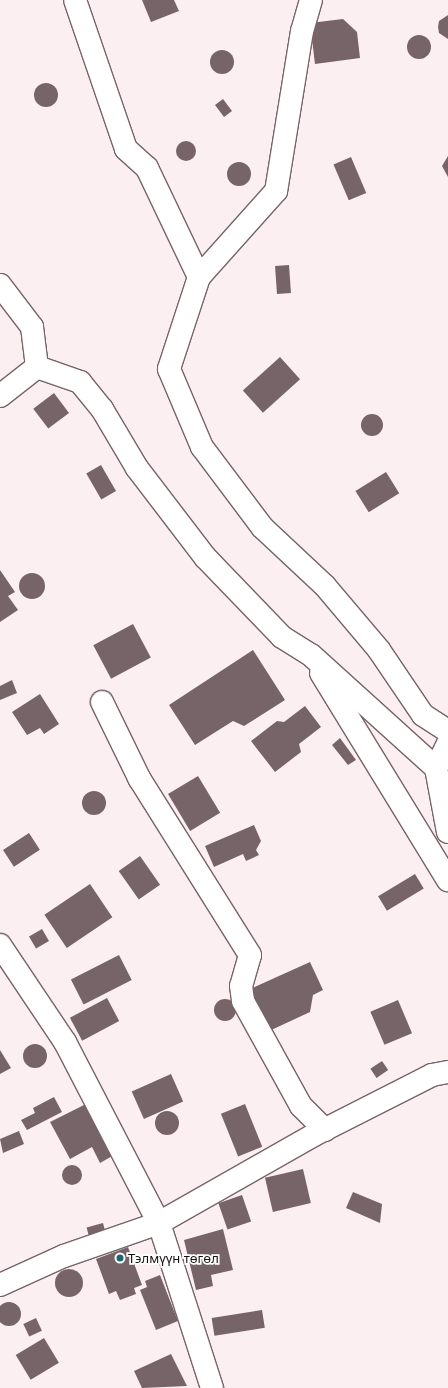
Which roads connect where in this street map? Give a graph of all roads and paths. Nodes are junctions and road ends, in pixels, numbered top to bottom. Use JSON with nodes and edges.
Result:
{"nodes":[{"id":1,"x":75,"y":0,"type":"edge"},
{"id":2,"x":311,"y":0,"type":"edge"},
{"id":3,"x":200,"y":277,"type":"junction"},
{"id":4,"x":0,"y":285,"type":"edge"},
{"id":5,"x":37,"y":367,"type":"junction"},
{"id":6,"x":0,"y":396,"type":"edge"},
{"id":7,"x":311,"y":655,"type":"junction"},
{"id":8,"x":102,"y":702,"type":"dead end"},
{"id":9,"x":448,"y":731,"type":"edge"},
{"id":10,"x":448,"y":743,"type":"edge"},
{"id":11,"x":436,"y":768,"type":"junction"},
{"id":12,"x":448,"y":832,"type":"edge"},
{"id":13,"x":448,"y":880,"type":"edge"},
{"id":14,"x":0,"y":945,"type":"edge"},
{"id":15,"x":448,"y":1072,"type":"edge"},
{"id":16,"x":326,"y":1130,"type":"junction"},
{"id":17,"x":159,"y":1223,"type":"junction"},
{"id":18,"x":0,"y":1285,"type":"edge"},
{"id":19,"x":212,"y":1388,"type":"edge"}],
"edges":[{"from":1,"to":3,"type":"street"},
{"from":2,"to":3,"type":"street"},
{"from":3,"to":9,"type":"street"},
{"from":4,"to":5,"type":"street"},
{"from":5,"to":6,"type":"street"},
{"from":5,"to":7,"type":"street"},
{"from":7,"to":11,"type":"street"},
{"from":7,"to":13,"type":"street"},
{"from":8,"to":16,"type":"street"},
{"from":10,"to":11,"type":"street"},
{"from":11,"to":12,"type":"street"},
{"from":14,"to":17,"type":"street"},
{"from":15,"to":16,"type":"street"},
{"from":16,"to":17,"type":"street"},
{"from":17,"to":18,"type":"street"},
{"from":17,"to":19,"type":"street"}]}
